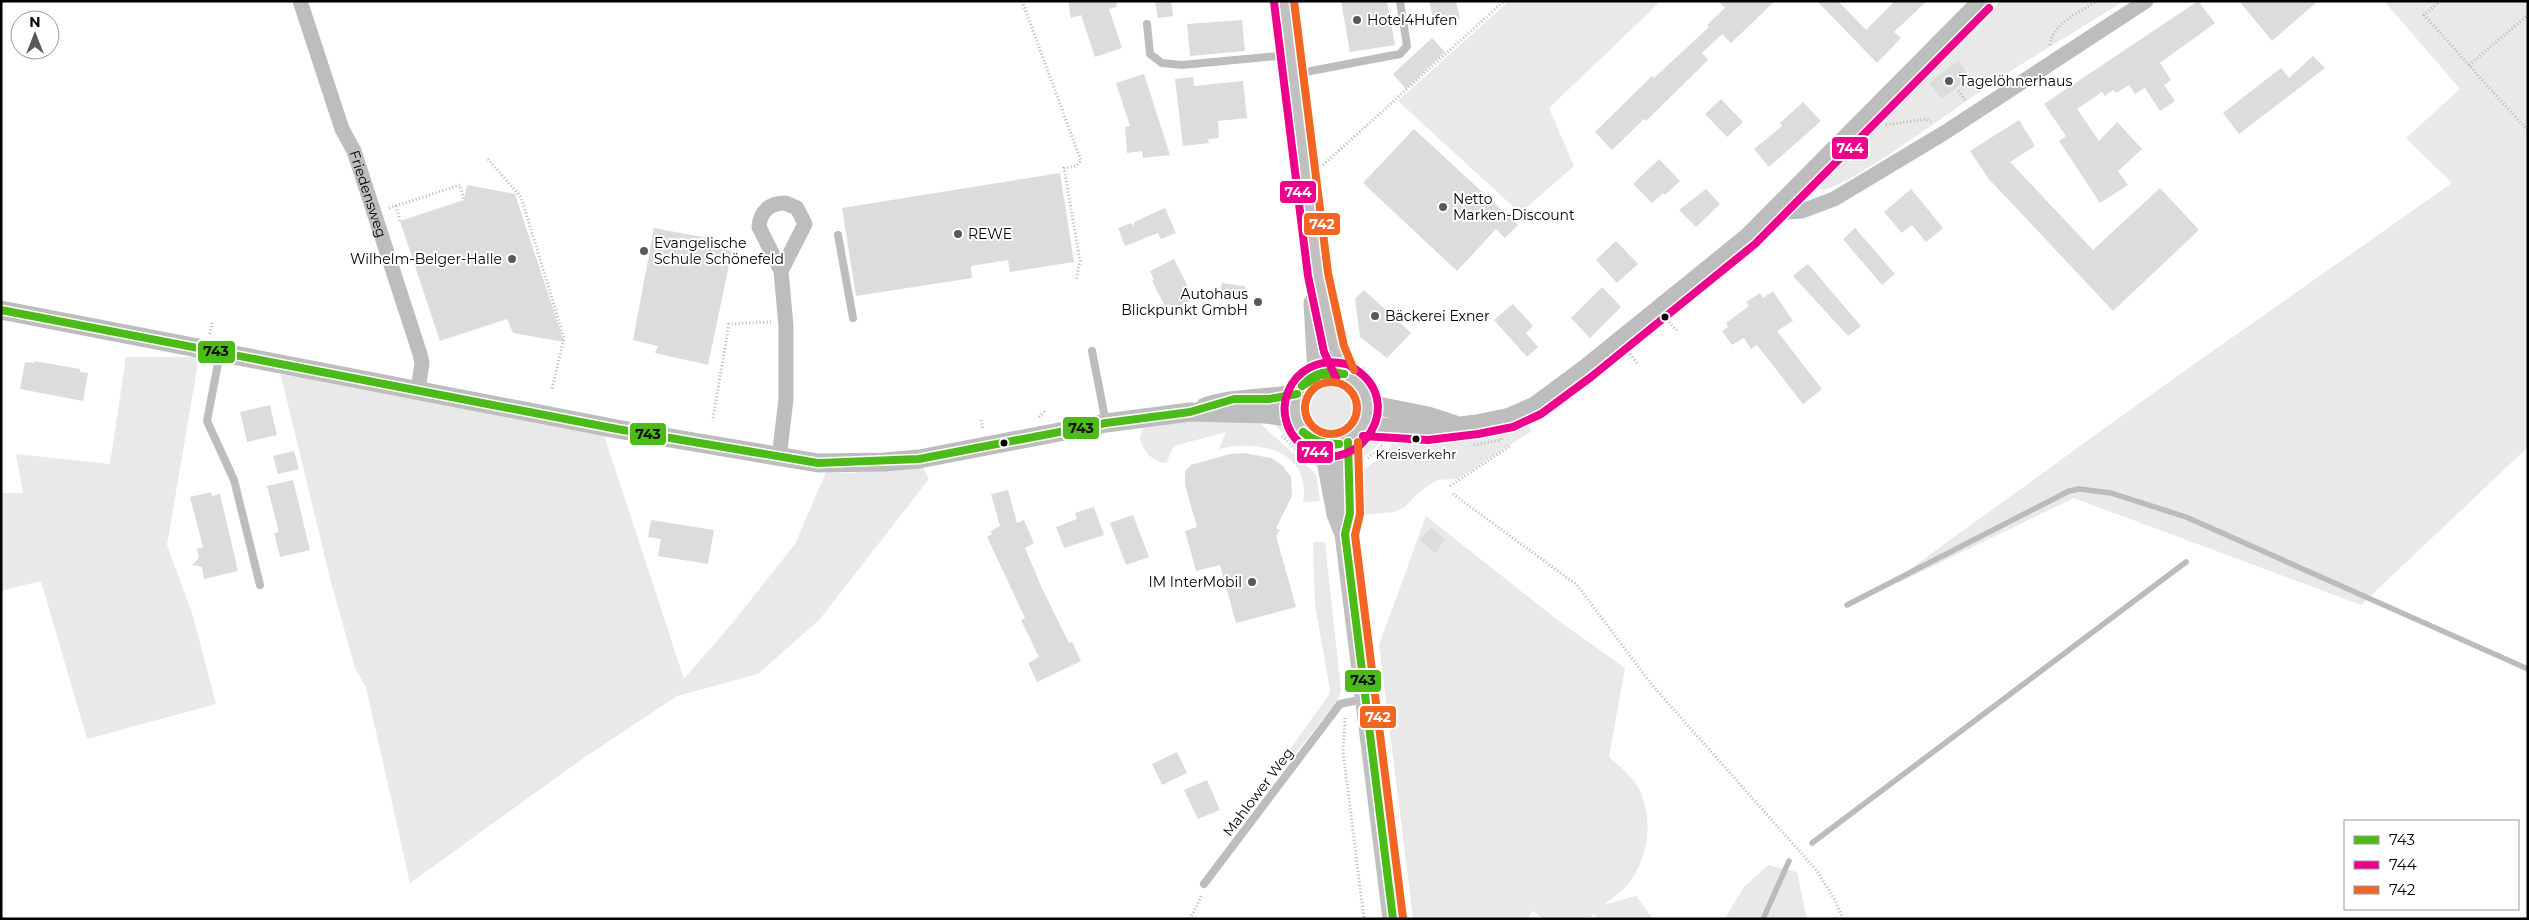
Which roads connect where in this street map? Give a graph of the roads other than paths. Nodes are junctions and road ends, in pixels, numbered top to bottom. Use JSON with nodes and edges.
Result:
{"nodes":[{"id":1,"x":300,"y":1,"type":"edge"},
{"id":2,"x":1284,"y":1,"type":"edge"},
{"id":3,"x":1400,"y":1,"type":"edge"},
{"id":4,"x":1982,"y":1,"type":"edge"},
{"id":5,"x":2146,"y":1,"type":"edge"},
{"id":6,"x":1147,"y":24,"type":"dead end"},
{"id":7,"x":1292,"y":65,"type":"junction"},
{"id":8,"x":1773,"y":213,"type":"junction"},
{"id":9,"x":838,"y":234,"type":"dead end"},
{"id":10,"x":781,"y":271,"type":"dead end"},
{"id":11,"x":1318,"y":275,"type":"junction"},
{"id":12,"x":1,"y":310,"type":"edge"},
{"id":13,"x":853,"y":318,"type":"dead end"},
{"id":14,"x":1092,"y":351,"type":"dead end"},
{"id":15,"x":220,"y":353,"type":"junction"},
{"id":16,"x":1351,"y":369,"type":"junction"},
{"id":17,"x":1318,"y":374,"type":"junction"},
{"id":18,"x":418,"y":390,"type":"junction"},
{"id":19,"x":1297,"y":394,"type":"junction"},
{"id":20,"x":1374,"y":397,"type":"junction"},
{"id":21,"x":1190,"y":412,"type":"junction"},
{"id":22,"x":1295,"y":418,"type":"junction"},
{"id":23,"x":1106,"y":423,"type":"junction"},
{"id":24,"x":1364,"y":426,"type":"junction"},
{"id":25,"x":1457,"y":426,"type":"junction"},
{"id":26,"x":1348,"y":442,"type":"junction"},
{"id":27,"x":1324,"y":445,"type":"junction"},
{"id":28,"x":779,"y":458,"type":"junction"},
{"id":29,"x":1345,"y":534,"type":"junction"},
{"id":30,"x":260,"y":585,"type":"dead end"},
{"id":31,"x":1356,"y":700,"type":"junction"},
{"id":32,"x":1204,"y":884,"type":"road end"},
{"id":33,"x":1393,"y":919,"type":"edge"}],
"edges":[{"from":1,"to":18,"type":"street","name":"Friedensweg"},
{"from":2,"to":7,"type":"main road"},
{"from":3,"to":7,"type":"lane"},
{"from":4,"to":8,"type":"street"},
{"from":5,"to":8,"type":"street"},
{"from":6,"to":7,"type":"lane"},
{"from":7,"to":11,"type":"main road"},
{"from":8,"to":25,"type":"street"},
{"from":9,"to":13,"type":"lane"},
{"from":10,"to":28,"type":"street"},
{"from":11,"to":16,"type":"main road"},
{"from":11,"to":17,"type":"main road"},
{"from":12,"to":15,"type":"street"},
{"from":14,"to":23,"type":"lane"},
{"from":15,"to":18,"type":"street"},
{"from":15,"to":30,"type":"lane"},
{"from":16,"to":17,"type":"main road"},
{"from":16,"to":20,"type":"main road"},
{"from":17,"to":19,"type":"main road"},
{"from":18,"to":28,"type":"street"},
{"from":19,"to":21,"type":"street"},
{"from":19,"to":22,"type":"main road"},
{"from":20,"to":24,"type":"main road"},
{"from":20,"to":25,"type":"street"},
{"from":21,"to":22,"type":"street"},
{"from":21,"to":23,"type":"street"},
{"from":22,"to":27,"type":"main road"},
{"from":23,"to":28,"type":"street"},
{"from":24,"to":25,"type":"street"},
{"from":24,"to":26,"type":"main road"},
{"from":26,"to":27,"type":"main road"},
{"from":26,"to":29,"type":"main road"},
{"from":27,"to":29,"type":"main road"},
{"from":29,"to":31,"type":"main road"},
{"from":31,"to":32,"type":"lane","name":"Mahlower Weg"},
{"from":31,"to":33,"type":"main road"}]}
